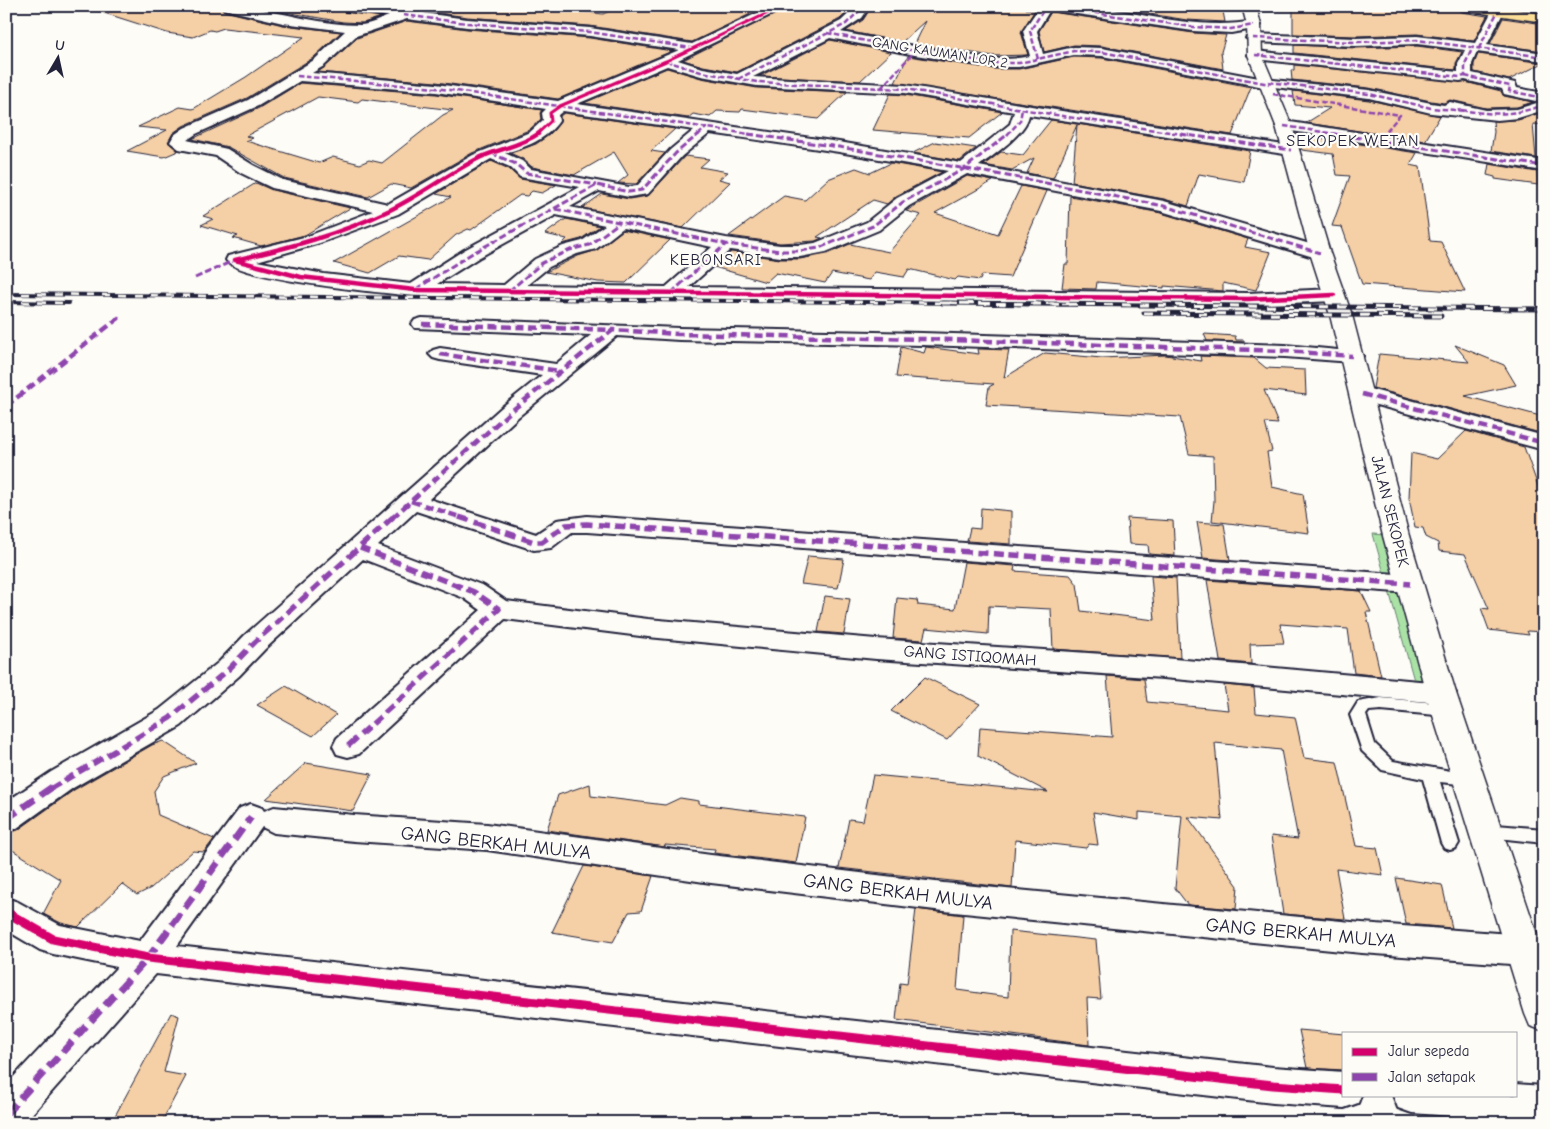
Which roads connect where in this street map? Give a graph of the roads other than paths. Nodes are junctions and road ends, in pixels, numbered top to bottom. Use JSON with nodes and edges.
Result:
{"nodes":[{"id":1,"x":344,"y":6,"type":"edge"},
{"id":2,"x":432,"y":6,"type":"edge"},
{"id":3,"x":747,"y":6,"type":"edge"},
{"id":4,"x":864,"y":6,"type":"edge"},
{"id":5,"x":1047,"y":6,"type":"edge"},
{"id":6,"x":1249,"y":6,"type":"edge"},
{"id":7,"x":1462,"y":6,"type":"edge"},
{"id":8,"x":1077,"y":8,"type":"edge"},
{"id":9,"x":778,"y":9,"type":"edge"},
{"id":10,"x":229,"y":11,"type":"edge"},
{"id":11,"x":1498,"y":11,"type":"junction"},
{"id":12,"x":403,"y":15,"type":"junction"},
{"id":13,"x":1544,"y":18,"type":"edge"},
{"id":14,"x":360,"y":29,"type":"junction"},
{"id":15,"x":1254,"y":31,"type":"junction"},
{"id":16,"x":827,"y":33,"type":"junction"},
{"id":17,"x":693,"y":48,"type":"junction"},
{"id":18,"x":1476,"y":48,"type":"junction"},
{"id":19,"x":915,"y":51,"type":"junction"},
{"id":20,"x":1255,"y":55,"type":"junction"},
{"id":21,"x":1544,"y":57,"type":"edge"},
{"id":22,"x":1038,"y":59,"type":"junction"},
{"id":23,"x":666,"y":61,"type":"junction"},
{"id":24,"x":297,"y":76,"type":"junction"},
{"id":25,"x":1465,"y":76,"type":"junction"},
{"id":26,"x":738,"y":79,"type":"junction"},
{"id":27,"x":1269,"y":84,"type":"junction"},
{"id":28,"x":881,"y":88,"type":"junction"},
{"id":29,"x":1544,"y":98,"type":"edge"},
{"id":30,"x":1544,"y":105,"type":"edge"},
{"id":31,"x":560,"y":106,"type":"junction"},
{"id":32,"x":1440,"y":106,"type":"dead end"},
{"id":33,"x":1022,"y":109,"type":"junction"},
{"id":34,"x":1466,"y":111,"type":"junction"},
{"id":35,"x":706,"y":128,"type":"junction"},
{"id":36,"x":1288,"y":138,"type":"junction"},
{"id":37,"x":1379,"y":140,"type":"junction"},
{"id":38,"x":491,"y":154,"type":"junction"},
{"id":39,"x":1544,"y":166,"type":"edge"},
{"id":40,"x":964,"y":169,"type":"junction"},
{"id":41,"x":597,"y":185,"type":"junction"},
{"id":42,"x":554,"y":209,"type":"junction"},
{"id":43,"x":392,"y":210,"type":"junction"},
{"id":44,"x":620,"y":222,"type":"junction"},
{"id":45,"x":726,"y":244,"type":"junction"},
{"id":46,"x":1320,"y":253,"type":"junction"},
{"id":47,"x":415,"y":290,"type":"junction"},
{"id":48,"x":509,"y":291,"type":"junction"},
{"id":49,"x":671,"y":293,"type":"junction"},
{"id":50,"x":1334,"y":296,"type":"junction"},
{"id":51,"x":422,"y":324,"type":"dead end"},
{"id":52,"x":613,"y":330,"type":"junction"},
{"id":53,"x":440,"y":354,"type":"dead end"},
{"id":54,"x":1320,"y":354,"type":"joint"},
{"id":55,"x":1352,"y":356,"type":"junction"},
{"id":56,"x":560,"y":372,"type":"junction"},
{"id":57,"x":1362,"y":394,"type":"junction"},
{"id":58,"x":1544,"y":443,"type":"edge"},
{"id":59,"x":411,"y":501,"type":"junction"},
{"id":60,"x":360,"y":548,"type":"junction"},
{"id":61,"x":1410,"y":584,"type":"junction"},
{"id":62,"x":499,"y":609,"type":"junction"},
{"id":63,"x":1444,"y":701,"type":"junction"},
{"id":64,"x":348,"y":746,"type":"dead end"},
{"id":65,"x":1430,"y":774,"type":"junction"},
{"id":66,"x":1468,"y":779,"type":"junction"},
{"id":67,"x":6,"y":819,"type":"edge"},
{"id":68,"x":1485,"y":831,"type":"junction"},
{"id":69,"x":1544,"y":836,"type":"edge"},
{"id":70,"x":1450,"y":843,"type":"dead end"},
{"id":71,"x":6,"y":912,"type":"edge"},
{"id":72,"x":1509,"y":949,"type":"junction"},
{"id":73,"x":148,"y":958,"type":"junction"},
{"id":74,"x":1544,"y":1014,"type":"edge"},
{"id":75,"x":1342,"y":1090,"type":"edge"},
{"id":76,"x":1425,"y":1096,"type":"edge"},
{"id":77,"x":1544,"y":1105,"type":"edge"},
{"id":78,"x":6,"y":1114,"type":"edge"}],
"edges":[{"from":1,"to":12,"type":"street"},
{"from":2,"to":12,"type":"street"},
{"from":3,"to":9,"type":"street"},
{"from":4,"to":16,"type":"street"},
{"from":5,"to":8,"type":"street"},
{"from":5,"to":22,"type":"street"},
{"from":6,"to":15,"type":"street","name":"JALAN SEKOPEK"},
{"from":7,"to":11,"type":"main road"},
{"from":8,"to":15,"type":"street"},
{"from":9,"to":17,"type":"street"},
{"from":10,"to":14,"type":"street"},
{"from":11,"to":13,"type":"main road"},
{"from":11,"to":18,"type":"street"},
{"from":12,"to":14,"type":"street"},
{"from":12,"to":17,"type":"street"},
{"from":14,"to":24,"type":"street"},
{"from":15,"to":18,"type":"street"},
{"from":15,"to":20,"type":"street","name":"JALAN SEKOPEK"},
{"from":16,"to":19,"type":"street","name":"GANG KAUMAN LOR 2"},
{"from":16,"to":26,"type":"street"},
{"from":17,"to":23,"type":"street"},
{"from":18,"to":21,"type":"street"},
{"from":18,"to":25,"type":"street"},
{"from":19,"to":22,"type":"street","name":"GANG KAUMAN LOR 2"},
{"from":19,"to":28,"type":"street"},
{"from":20,"to":25,"type":"street"},
{"from":20,"to":27,"type":"street","name":"JALAN SEKOPEK"},
{"from":22,"to":27,"type":"street","name":"GANG KAUMAN LOR 2"},
{"from":23,"to":26,"type":"street"},
{"from":23,"to":31,"type":"street"},
{"from":24,"to":31,"type":"street"},
{"from":24,"to":43,"type":"street"},
{"from":25,"to":29,"type":"street"},
{"from":26,"to":28,"type":"street"},
{"from":27,"to":34,"type":"street"},
{"from":27,"to":36,"type":"street","name":"JALAN SEKOPEK"},
{"from":27,"to":37,"type":"street"},
{"from":28,"to":33,"type":"street"},
{"from":30,"to":34,"type":"street"},
{"from":31,"to":35,"type":"street"},
{"from":31,"to":38,"type":"street"},
{"from":32,"to":34,"type":"street"},
{"from":33,"to":36,"type":"street"},
{"from":33,"to":40,"type":"street"},
{"from":35,"to":40,"type":"street"},
{"from":35,"to":41,"type":"street"},
{"from":36,"to":37,"type":"street"},
{"from":36,"to":46,"type":"street","name":"JALAN SEKOPEK"},
{"from":37,"to":39,"type":"street"},
{"from":38,"to":41,"type":"street"},
{"from":38,"to":43,"type":"street"},
{"from":40,"to":45,"type":"street"},
{"from":40,"to":46,"type":"street"},
{"from":41,"to":42,"type":"street"},
{"from":42,"to":44,"type":"street"},
{"from":42,"to":47,"type":"street"},
{"from":43,"to":47,"type":"street"},
{"from":44,"to":45,"type":"street"},
{"from":44,"to":48,"type":"street"},
{"from":45,"to":49,"type":"street"},
{"from":46,"to":50,"type":"street","name":"JALAN SEKOPEK"},
{"from":47,"to":48,"type":"street"},
{"from":48,"to":49,"type":"street"},
{"from":49,"to":50,"type":"street"},
{"from":50,"to":55,"type":"street","name":"JALAN SEKOPEK"},
{"from":51,"to":52,"type":"street"},
{"from":52,"to":54,"type":"street"},
{"from":52,"to":56,"type":"street"},
{"from":53,"to":56,"type":"street"},
{"from":54,"to":55,"type":"street"},
{"from":55,"to":57,"type":"street","name":"JALAN SEKOPEK"},
{"from":56,"to":59,"type":"street"},
{"from":57,"to":58,"type":"street"},
{"from":57,"to":61,"type":"street","name":"JALAN SEKOPEK"},
{"from":59,"to":60,"type":"street"},
{"from":59,"to":61,"type":"street"},
{"from":60,"to":62,"type":"street"},
{"from":60,"to":67,"type":"street"},
{"from":61,"to":63,"type":"street","name":"JALAN SEKOPEK"},
{"from":62,"to":63,"type":"street","name":"GANG ISTIQOMAH"},
{"from":62,"to":64,"type":"street"},
{"from":63,"to":65,"type":"lane"},
{"from":63,"to":66,"type":"street","name":"JALAN SEKOPEK"},
{"from":65,"to":66,"type":"lane"},
{"from":65,"to":70,"type":"lane"},
{"from":66,"to":68,"type":"street","name":"JALAN SEKOPEK"},
{"from":68,"to":69,"type":"lane"},
{"from":68,"to":72,"type":"street","name":"JALAN SEKOPEK"},
{"from":71,"to":73,"type":"street"},
{"from":72,"to":73,"type":"street","name":"GANG BERKAH MULYA"},
{"from":72,"to":74,"type":"street","name":"JALAN SEKOPEK"},
{"from":73,"to":75,"type":"street"},
{"from":73,"to":78,"type":"street"},
{"from":76,"to":77,"type":"street"}]}
